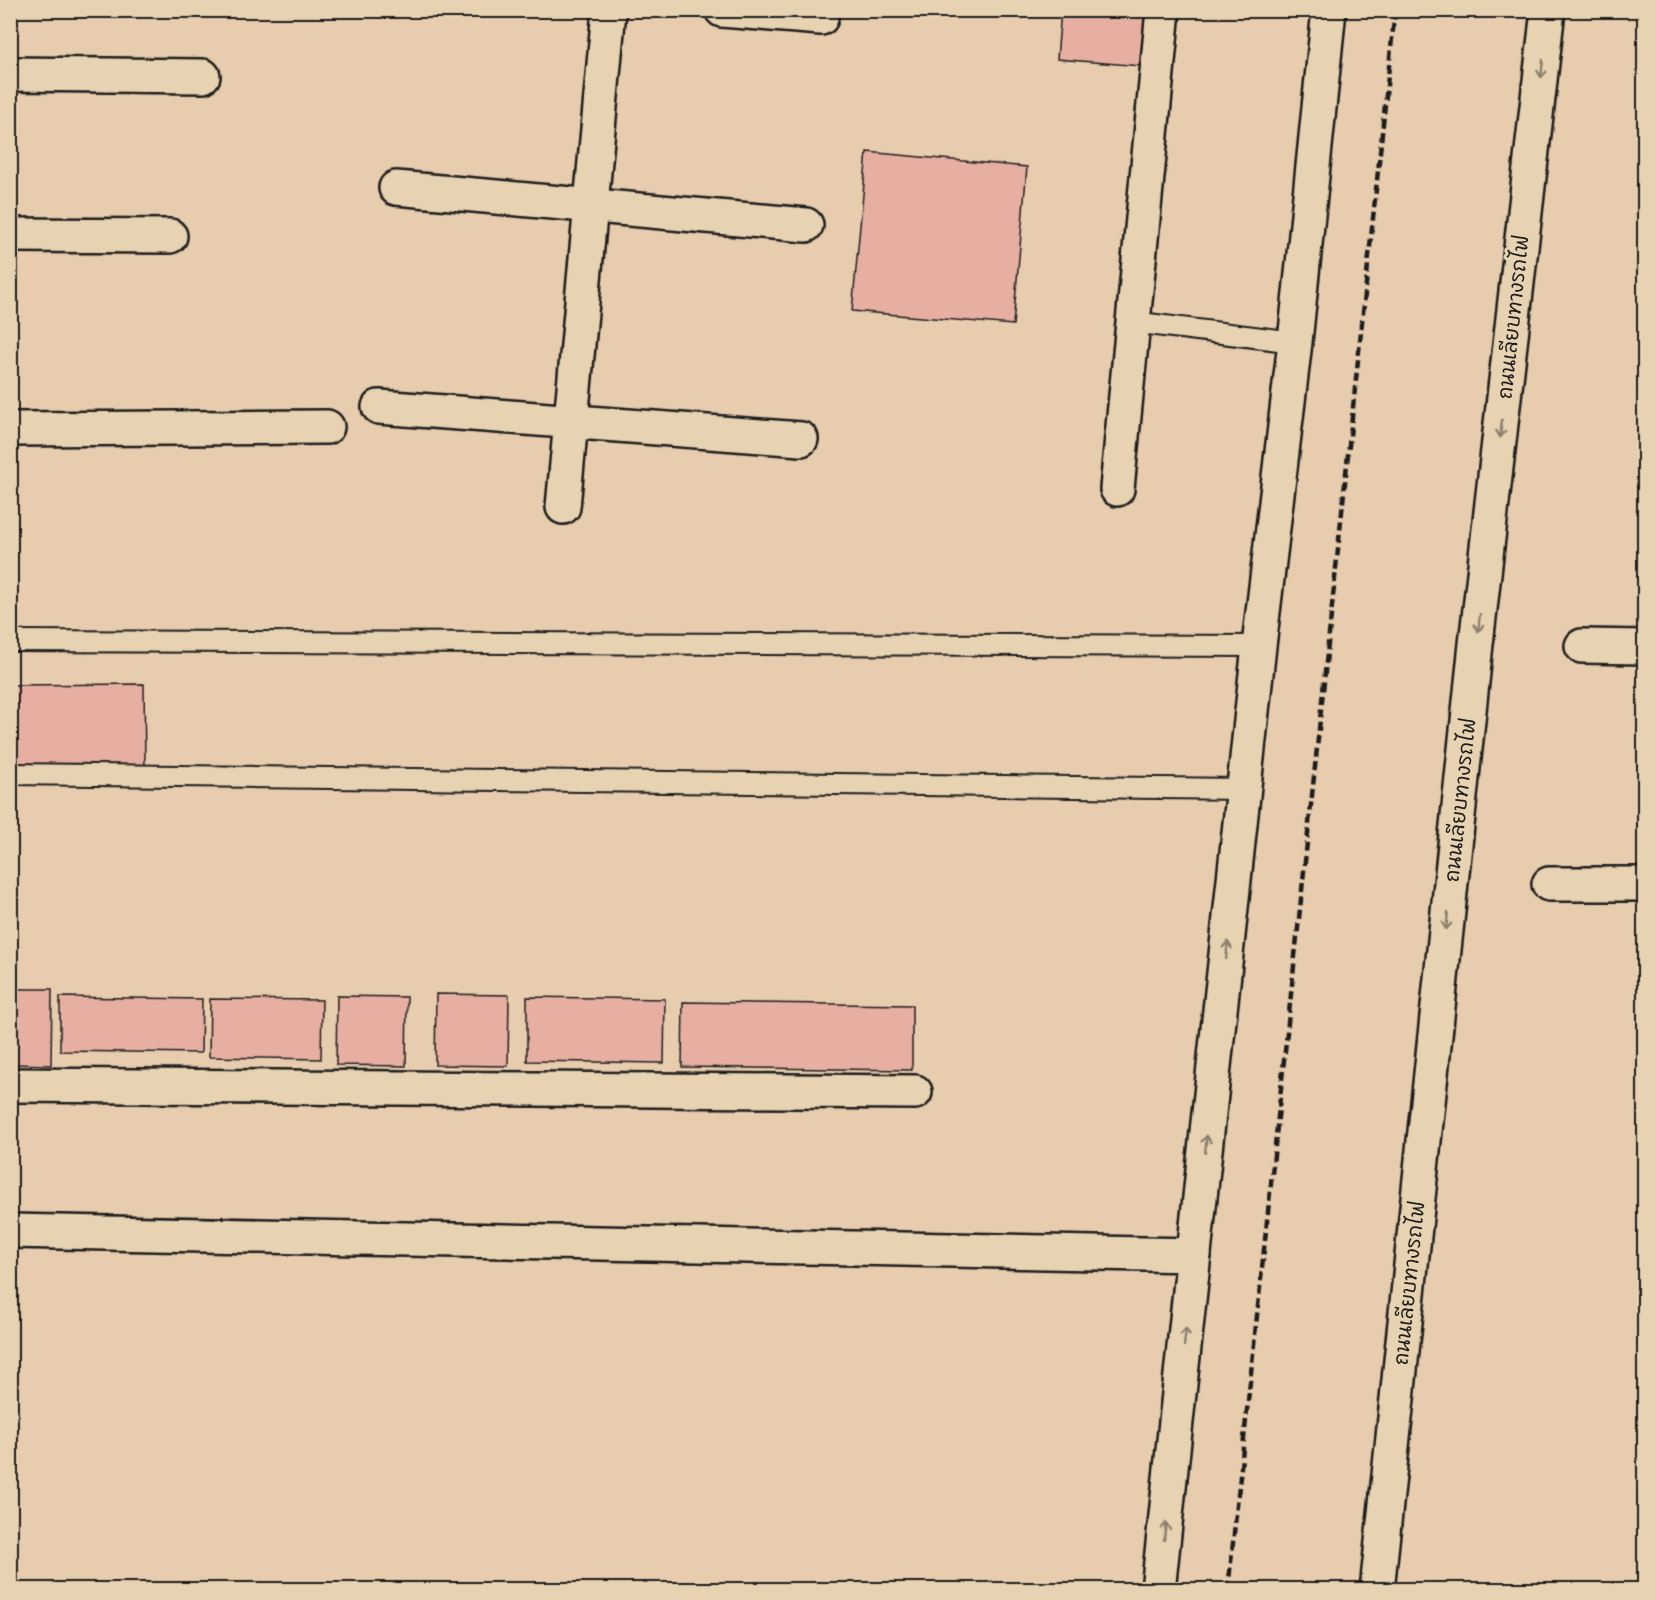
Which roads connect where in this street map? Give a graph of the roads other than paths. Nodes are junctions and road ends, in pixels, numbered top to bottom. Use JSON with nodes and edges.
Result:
{"nodes":[{"id":1,"x":609,"y":10,"type":"edge"},
{"id":2,"x":722,"y":10,"type":"edge"},
{"id":3,"x":1163,"y":10,"type":"edge"},
{"id":4,"x":1329,"y":10,"type":"edge"},
{"id":5,"x":1548,"y":10,"type":"edge"},
{"id":6,"x":821,"y":18,"type":"dead end"},
{"id":7,"x":10,"y":74,"type":"edge"},
{"id":8,"x":203,"y":76,"type":"dead end"},
{"id":9,"x":396,"y":188,"type":"dead end"},
{"id":10,"x":590,"y":206,"type":"junction"},
{"id":11,"x":806,"y":225,"type":"dead end"},
{"id":12,"x":10,"y":235,"type":"edge"},
{"id":13,"x":170,"y":236,"type":"dead end"},
{"id":14,"x":1132,"y":322,"type":"junction"},
{"id":15,"x":1295,"y":342,"type":"junction"},
{"id":16,"x":379,"y":407,"type":"dead end"},
{"id":17,"x":571,"y":420,"type":"junction"},
{"id":18,"x":327,"y":427,"type":"dead end"},
{"id":19,"x":10,"y":429,"type":"edge"},
{"id":20,"x":801,"y":439,"type":"dead end"},
{"id":21,"x":1117,"y":489,"type":"dead end"},
{"id":22,"x":563,"y":507,"type":"dead end"},
{"id":23,"x":10,"y":641,"type":"edge"},
{"id":24,"x":1259,"y":646,"type":"junction"},
{"id":25,"x":1582,"y":646,"type":"dead end"},
{"id":26,"x":1644,"y":647,"type":"edge"},
{"id":27,"x":10,"y":774,"type":"edge"},
{"id":28,"x":1244,"y":789,"type":"junction"},
{"id":29,"x":1549,"y":884,"type":"dead end"},
{"id":30,"x":1644,"y":884,"type":"edge"},
{"id":31,"x":10,"y":1085,"type":"edge"},
{"id":32,"x":915,"y":1092,"type":"dead end"},
{"id":33,"x":10,"y":1231,"type":"edge"},
{"id":34,"x":1194,"y":1255,"type":"junction"},
{"id":35,"x":1158,"y":1590,"type":"edge"},
{"id":36,"x":1377,"y":1590,"type":"edge"}],
"edges":[{"from":1,"to":10,"type":"street"},
{"from":2,"to":6,"type":"street"},
{"from":3,"to":14,"type":"street"},
{"from":4,"to":15,"type":"street"},
{"from":5,"to":36,"type":"street","name":"ถนนเลียบทางรถไฟ","one_way":true},
{"from":7,"to":8,"type":"street"},
{"from":9,"to":10,"type":"street"},
{"from":10,"to":11,"type":"street"},
{"from":10,"to":17,"type":"street"},
{"from":12,"to":13,"type":"street"},
{"from":14,"to":15,"type":"lane"},
{"from":14,"to":21,"type":"street"},
{"from":15,"to":24,"type":"street"},
{"from":16,"to":17,"type":"street"},
{"from":17,"to":20,"type":"street"},
{"from":17,"to":22,"type":"street"},
{"from":18,"to":19,"type":"street"},
{"from":23,"to":24,"type":"lane"},
{"from":24,"to":28,"type":"street"},
{"from":25,"to":26,"type":"street"},
{"from":27,"to":28,"type":"lane"},
{"from":34,"to":28,"type":"street","one_way":true},
{"from":29,"to":30,"type":"street"},
{"from":31,"to":32,"type":"street"},
{"from":33,"to":34,"type":"street"},
{"from":35,"to":34,"type":"street","one_way":true}]}
